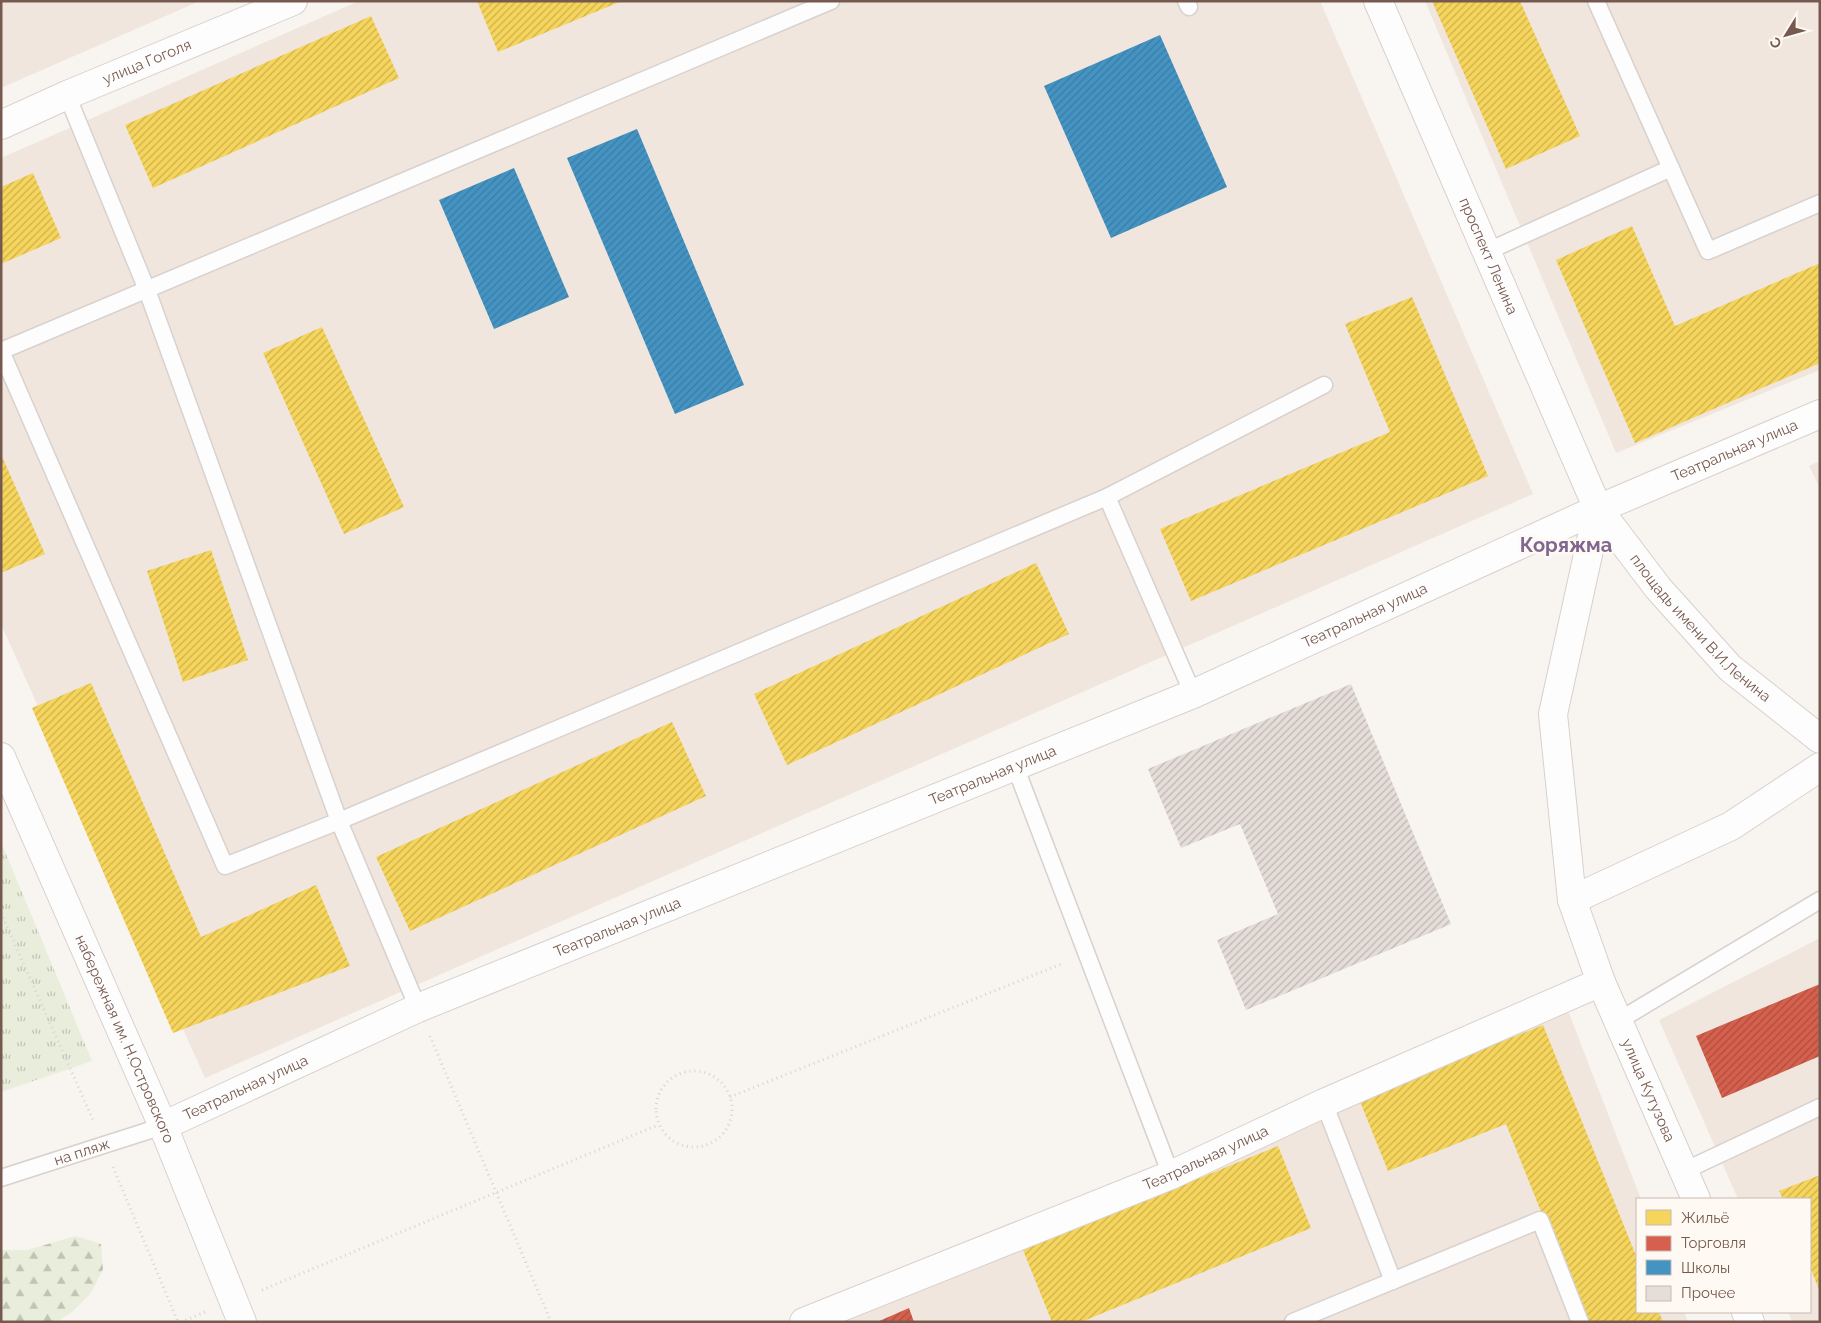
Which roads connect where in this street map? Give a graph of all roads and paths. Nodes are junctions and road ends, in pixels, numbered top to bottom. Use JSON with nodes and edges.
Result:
{"nodes":[{"id":1,"x":293,"y":1,"type":"edge"},
{"id":2,"x":831,"y":1,"type":"edge"},
{"id":3,"x":1378,"y":1,"type":"edge"},
{"id":4,"x":1596,"y":1,"type":"edge"},
{"id":5,"x":67,"y":95,"type":"junction"},
{"id":6,"x":1,"y":125,"type":"edge"},
{"id":7,"x":1671,"y":168,"type":"junction"},
{"id":8,"x":1820,"y":203,"type":"edge"},
{"id":9,"x":1486,"y":252,"type":"junction"},
{"id":10,"x":147,"y":290,"type":"junction"},
{"id":11,"x":1324,"y":386,"type":"dead end"},
{"id":12,"x":1820,"y":414,"type":"edge"},
{"id":13,"x":1107,"y":497,"type":"junction"},
{"id":14,"x":1598,"y":510,"type":"junction"},
{"id":15,"x":1193,"y":694,"type":"junction"},
{"id":16,"x":1820,"y":739,"type":"edge"},
{"id":17,"x":1,"y":757,"type":"edge"},
{"id":18,"x":1015,"y":766,"type":"junction"},
{"id":19,"x":1820,"y":767,"type":"edge"},
{"id":20,"x":339,"y":821,"type":"junction"},
{"id":21,"x":1572,"y":900,"type":"junction"},
{"id":22,"x":1820,"y":900,"type":"edge"},
{"id":23,"x":1,"y":912,"type":"edge"},
{"id":24,"x":1087,"y":954,"type":"junction"},
{"id":25,"x":1601,"y":982,"type":"junction"},
{"id":26,"x":418,"y":1008,"type":"junction"},
{"id":27,"x":1618,"y":1021,"type":"junction"},
{"id":28,"x":730,"y":1097,"type":"junction"},
{"id":29,"x":1324,"y":1103,"type":"junction"},
{"id":30,"x":1820,"y":1107,"type":"edge"},
{"id":31,"x":658,"y":1125,"type":"junction"},
{"id":32,"x":163,"y":1126,"type":"junction"},
{"id":33,"x":104,"y":1145,"type":"junction"},
{"id":34,"x":1684,"y":1171,"type":"junction"},
{"id":35,"x":1172,"y":1175,"type":"junction"},
{"id":36,"x":1,"y":1178,"type":"edge"},
{"id":37,"x":497,"y":1192,"type":"junction"},
{"id":38,"x":1696,"y":1198,"type":"edge"},
{"id":39,"x":1393,"y":1281,"type":"junction"},
{"id":40,"x":238,"y":1312,"type":"edge"},
{"id":41,"x":179,"y":1322,"type":"edge"},
{"id":42,"x":551,"y":1322,"type":"edge"},
{"id":43,"x":804,"y":1322,"type":"edge"},
{"id":44,"x":1293,"y":1322,"type":"edge"},
{"id":45,"x":1580,"y":1322,"type":"edge"}],
"edges":[{"from":1,"to":5,"type":"street","name":"улица Гоголя"},
{"from":2,"to":10,"type":"lane"},
{"from":3,"to":9,"type":"street","name":"проспект Ленина"},
{"from":4,"to":7,"type":"lane"},
{"from":5,"to":6,"type":"street","name":"улица Гоголя"},
{"from":5,"to":10,"type":"lane"},
{"from":7,"to":8,"type":"lane"},
{"from":7,"to":9,"type":"lane"},
{"from":9,"to":14,"type":"street","name":"проспект Ленина"},
{"from":10,"to":20,"type":"lane"},
{"from":10,"to":20,"type":"lane"},
{"from":11,"to":13,"type":"lane"},
{"from":12,"to":14,"type":"street","name":"Театральная улица"},
{"from":13,"to":15,"type":"lane"},
{"from":13,"to":20,"type":"lane"},
{"from":14,"to":15,"type":"street","name":"Театральная улица"},
{"from":14,"to":16,"type":"street","name":"площадь имени В.И.Ленина"},
{"from":14,"to":21,"type":"street"},
{"from":15,"to":18,"type":"street","name":"Театральная улица"},
{"from":17,"to":32,"type":"street","name":"набережная им. Н.Островского"},
{"from":18,"to":24,"type":"lane"},
{"from":18,"to":26,"type":"street","name":"Театральная улица"},
{"from":19,"to":21,"type":"street"},
{"from":20,"to":26,"type":"lane"},
{"from":21,"to":25,"type":"street"},
{"from":22,"to":27,"type":"lane"},
{"from":23,"to":33,"type":"path"},
{"from":24,"to":28,"type":"path"},
{"from":24,"to":35,"type":"lane"},
{"from":25,"to":27,"type":"street","name":"улица Кутузова"},
{"from":25,"to":29,"type":"street","name":"Театральная улица"},
{"from":26,"to":32,"type":"street","name":"Театральная улица"},
{"from":26,"to":37,"type":"path"},
{"from":27,"to":34,"type":"street","name":"улица Кутузова"},
{"from":28,"to":31,"type":"path"},
{"from":28,"to":31,"type":"path"},
{"from":29,"to":35,"type":"street","name":"Театральная улица"},
{"from":29,"to":39,"type":"lane"},
{"from":30,"to":34,"type":"lane"},
{"from":31,"to":37,"type":"path"},
{"from":32,"to":33,"type":"lane","name":"на пляж"},
{"from":32,"to":40,"type":"street","name":"набережная им. Н.Островского"},
{"from":33,"to":36,"type":"lane","name":"на пляж"},
{"from":33,"to":41,"type":"path"},
{"from":34,"to":38,"type":"street","name":"улица Кутузова"},
{"from":35,"to":43,"type":"street","name":"Театральная улица"},
{"from":37,"to":40,"type":"path"},
{"from":37,"to":42,"type":"path"},
{"from":39,"to":44,"type":"lane"},
{"from":39,"to":45,"type":"lane"},
{"from":40,"to":41,"type":"path"}]}
